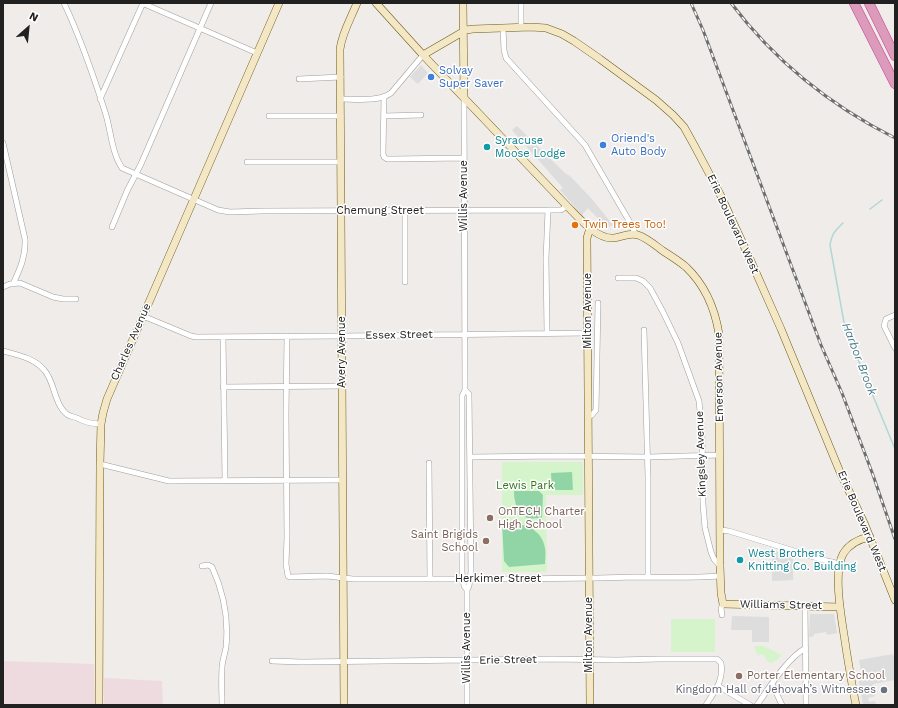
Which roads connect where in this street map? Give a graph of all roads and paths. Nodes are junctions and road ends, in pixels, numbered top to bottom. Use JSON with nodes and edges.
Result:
{"nodes":[{"id":1,"x":64,"y":3,"type":"edge"},
{"id":2,"x":143,"y":3,"type":"edge"},
{"id":3,"x":211,"y":3,"type":"edge"},
{"id":4,"x":278,"y":3,"type":"edge"},
{"id":5,"x":357,"y":3,"type":"edge"},
{"id":6,"x":376,"y":3,"type":"edge"},
{"id":7,"x":463,"y":3,"type":"edge"},
{"id":8,"x":521,"y":3,"type":"edge"},
{"id":9,"x":854,"y":3,"type":"edge"},
{"id":10,"x":869,"y":3,"type":"edge"},
{"id":11,"x":521,"y":27,"type":"junction"},
{"id":12,"x":200,"y":28,"type":"junction"},
{"id":13,"x":503,"y":28,"type":"junction"},
{"id":14,"x":463,"y":32,"type":"junction"},
{"id":15,"x":257,"y":53,"type":"junction"},
{"id":16,"x":422,"y":55,"type":"junction"},
{"id":17,"x":895,"y":56,"type":"edge"},
{"id":18,"x":341,"y":77,"type":"junction"},
{"id":19,"x":299,"y":79,"type":"dead end"},
{"id":20,"x":895,"y":84,"type":"edge"},
{"id":21,"x":384,"y":97,"type":"junction"},
{"id":22,"x":464,"y":97,"type":"junction"},
{"id":23,"x":100,"y":99,"type":"junction"},
{"id":24,"x":341,"y":99,"type":"junction"},
{"id":25,"x":421,"y":115,"type":"dead end"},
{"id":26,"x":269,"y":116,"type":"dead end"},
{"id":27,"x":341,"y":116,"type":"junction"},
{"id":28,"x":384,"y":116,"type":"junction"},
{"id":29,"x":3,"y":143,"type":"edge"},
{"id":30,"x":464,"y":158,"type":"junction"},
{"id":31,"x":247,"y":162,"type":"dead end"},
{"id":32,"x":341,"y":162,"type":"junction"},
{"id":33,"x":135,"y":174,"type":"junction"},
{"id":34,"x":194,"y":199,"type":"junction"},
{"id":35,"x":567,"y":206,"type":"junction"},
{"id":36,"x":548,"y":210,"type":"junction"},
{"id":37,"x":341,"y":211,"type":"junction"},
{"id":38,"x":405,"y":211,"type":"junction"},
{"id":39,"x":464,"y":211,"type":"junction"},
{"id":40,"x":112,"y":226,"type":"dead end"},
{"id":41,"x":590,"y":228,"type":"junction"},
{"id":42,"x":635,"y":234,"type":"junction"},
{"id":43,"x":618,"y":278,"type":"dead end"},
{"id":44,"x":405,"y":282,"type":"dead end"},
{"id":45,"x":13,"y":284,"type":"junction"},
{"id":46,"x":3,"y":287,"type":"edge"},
{"id":47,"x":76,"y":300,"type":"dead end"},
{"id":48,"x":598,"y":303,"type":"dead end"},
{"id":49,"x":895,"y":315,"type":"edge"},
{"id":50,"x":143,"y":316,"type":"junction"},
{"id":51,"x":644,"y":330,"type":"dead end"},
{"id":52,"x":588,"y":332,"type":"junction"},
{"id":53,"x":547,"y":333,"type":"junction"},
{"id":54,"x":465,"y":334,"type":"junction"},
{"id":55,"x":288,"y":336,"type":"junction"},
{"id":56,"x":342,"y":336,"type":"junction"},
{"id":57,"x":223,"y":337,"type":"junction"},
{"id":58,"x":895,"y":348,"type":"edge"},
{"id":59,"x":3,"y":351,"type":"edge"},
{"id":60,"x":224,"y":386,"type":"junction"},
{"id":61,"x":286,"y":386,"type":"junction"},
{"id":62,"x":343,"y":386,"type":"junction"},
{"id":63,"x":465,"y":390,"type":"junction"},
{"id":64,"x":588,"y":417,"type":"junction"},
{"id":65,"x":101,"y":424,"type":"junction"},
{"id":66,"x":720,"y":455,"type":"junction"},
{"id":67,"x":588,"y":456,"type":"junction"},
{"id":68,"x":702,"y":456,"type":"junction"},
{"id":69,"x":470,"y":457,"type":"junction"},
{"id":70,"x":648,"y":457,"type":"junction"},
{"id":71,"x":429,"y":463,"type":"dead end"},
{"id":72,"x":100,"y":464,"type":"junction"},
{"id":73,"x":225,"y":480,"type":"junction"},
{"id":74,"x":286,"y":480,"type":"junction"},
{"id":75,"x":343,"y":480,"type":"junction"},
{"id":76,"x":720,"y":530,"type":"junction"},
{"id":77,"x":870,"y":537,"type":"junction"},
{"id":78,"x":840,"y":564,"type":"junction"},
{"id":79,"x":202,"y":566,"type":"dead end"},
{"id":80,"x":720,"y":566,"type":"junction"},
{"id":81,"x":720,"y":576,"type":"junction"},
{"id":82,"x":648,"y":577,"type":"junction"},
{"id":83,"x":344,"y":578,"type":"junction"},
{"id":84,"x":430,"y":579,"type":"junction"},
{"id":85,"x":462,"y":579,"type":"junction"},
{"id":86,"x":470,"y":579,"type":"junction"},
{"id":87,"x":589,"y":579,"type":"junction"},
{"id":88,"x":467,"y":590,"type":"junction"},
{"id":89,"x":895,"y":600,"type":"edge"},
{"id":90,"x":723,"y":604,"type":"junction"},
{"id":91,"x":805,"y":606,"type":"junction"},
{"id":92,"x":840,"y":607,"type":"junction"},
{"id":93,"x":722,"y":615,"type":"dead end"},
{"id":94,"x":806,"y":648,"type":"junction"},
{"id":95,"x":589,"y":659,"type":"junction"},
{"id":96,"x":467,"y":660,"type":"junction"},
{"id":97,"x":272,"y":661,"type":"dead end"},
{"id":98,"x":344,"y":662,"type":"junction"},
{"id":99,"x":772,"y":684,"type":"junction"},
{"id":100,"x":718,"y":686,"type":"junction"},
{"id":101,"x":99,"y":705,"type":"edge"},
{"id":102,"x":222,"y":705,"type":"edge"},
{"id":103,"x":344,"y":705,"type":"edge"},
{"id":104,"x":467,"y":705,"type":"edge"},
{"id":105,"x":590,"y":705,"type":"edge"},
{"id":106,"x":706,"y":705,"type":"edge"},
{"id":107,"x":750,"y":705,"type":"edge"},
{"id":108,"x":757,"y":705,"type":"edge"},
{"id":109,"x":782,"y":705,"type":"edge"},
{"id":110,"x":806,"y":705,"type":"edge"},
{"id":111,"x":856,"y":705,"type":"edge"}],
"edges":[{"from":1,"to":23,"type":"street","name":"Chemung Street"},
{"from":2,"to":12,"type":"street"},
{"from":2,"to":23,"type":"street"},
{"from":3,"to":12,"type":"street"},
{"from":4,"to":15,"type":"street","name":"Charles Avenue"},
{"from":5,"to":18,"type":"street","name":"Avery Avenue"},
{"from":6,"to":16,"type":"street"},
{"from":7,"to":14,"type":"street","name":"Willis Avenue"},
{"from":8,"to":11,"type":"street"},
{"from":9,"to":20,"type":"highway"},
{"from":10,"to":17,"type":"highway"},
{"from":11,"to":13,"type":"street","name":"Erie Boulevard West"},
{"from":11,"to":77,"type":"street","name":"Erie Boulevard West"},
{"from":12,"to":15,"type":"street"},
{"from":12,"to":33,"type":"street"},
{"from":13,"to":14,"type":"street","name":"Erie Boulevard West"},
{"from":13,"to":42,"type":"street"},
{"from":14,"to":16,"type":"street","name":"Erie Boulevard West"},
{"from":14,"to":22,"type":"street","name":"Willis Avenue"},
{"from":15,"to":34,"type":"street","name":"Charles Avenue"},
{"from":16,"to":21,"type":"street"},
{"from":16,"to":22,"type":"street"},
{"from":18,"to":19,"type":"street"},
{"from":18,"to":24,"type":"street","name":"Avery Avenue"},
{"from":21,"to":24,"type":"street"},
{"from":21,"to":28,"type":"street"},
{"from":22,"to":30,"type":"street","name":"Willis Avenue"},
{"from":22,"to":35,"type":"street"},
{"from":23,"to":33,"type":"street","name":"Chemung Street"},
{"from":24,"to":27,"type":"street","name":"Avery Avenue"},
{"from":25,"to":28,"type":"street"},
{"from":26,"to":27,"type":"street"},
{"from":27,"to":32,"type":"street","name":"Avery Avenue"},
{"from":28,"to":30,"type":"street"},
{"from":29,"to":45,"type":"street"},
{"from":30,"to":39,"type":"street","name":"Willis Avenue"},
{"from":31,"to":32,"type":"street"},
{"from":32,"to":37,"type":"street","name":"Avery Avenue"},
{"from":33,"to":34,"type":"street","name":"Chemung Street"},
{"from":33,"to":40,"type":"street"},
{"from":34,"to":37,"type":"street","name":"Chemung Street"},
{"from":34,"to":50,"type":"street","name":"Charles Avenue"},
{"from":35,"to":36,"type":"street","name":"Chemung Street"},
{"from":35,"to":41,"type":"street"},
{"from":36,"to":39,"type":"street","name":"Chemung Street"},
{"from":36,"to":53,"type":"street"},
{"from":37,"to":38,"type":"street","name":"Chemung Street"},
{"from":37,"to":56,"type":"street","name":"Avery Avenue"},
{"from":38,"to":39,"type":"street","name":"Chemung Street"},
{"from":38,"to":44,"type":"street"},
{"from":39,"to":54,"type":"street","name":"Willis Avenue"},
{"from":41,"to":42,"type":"street"},
{"from":41,"to":52,"type":"street","name":"Milton Avenue"},
{"from":42,"to":66,"type":"street","name":"Emerson Avenue"},
{"from":43,"to":68,"type":"street","name":"Kingsley Avenue"},
{"from":45,"to":46,"type":"street"},
{"from":45,"to":47,"type":"street"},
{"from":48,"to":64,"type":"street"},
{"from":49,"to":58,"type":"street"},
{"from":50,"to":57,"type":"street","name":"Essex Street"},
{"from":50,"to":65,"type":"street","name":"Charles Avenue"},
{"from":51,"to":70,"type":"street"},
{"from":52,"to":53,"type":"street","name":"Essex Street"},
{"from":52,"to":64,"type":"street","name":"Milton Avenue"},
{"from":53,"to":54,"type":"street","name":"Essex Street"},
{"from":54,"to":56,"type":"street","name":"Essex Street"},
{"from":54,"to":63,"type":"street","name":"Willis Avenue"},
{"from":55,"to":56,"type":"street","name":"Essex Street"},
{"from":55,"to":57,"type":"street","name":"Essex Street"},
{"from":55,"to":61,"type":"street"},
{"from":56,"to":62,"type":"street","name":"Avery Avenue"},
{"from":57,"to":60,"type":"street"},
{"from":59,"to":65,"type":"street"},
{"from":60,"to":61,"type":"street"},
{"from":60,"to":73,"type":"street"},
{"from":61,"to":62,"type":"street"},
{"from":61,"to":74,"type":"street"},
{"from":62,"to":75,"type":"street","name":"Avery Avenue"},
{"from":63,"to":69,"type":"street","name":"Willis Avenue"},
{"from":63,"to":85,"type":"street","name":"Willis Avenue"},
{"from":64,"to":67,"type":"street","name":"Milton Avenue"},
{"from":65,"to":72,"type":"street","name":"Charles Avenue"},
{"from":66,"to":68,"type":"street"},
{"from":66,"to":76,"type":"street","name":"Emerson Avenue"},
{"from":67,"to":69,"type":"street"},
{"from":67,"to":70,"type":"street"},
{"from":67,"to":87,"type":"street","name":"Milton Avenue"},
{"from":68,"to":70,"type":"street"},
{"from":68,"to":80,"type":"street","name":"Kingsley Avenue"},
{"from":69,"to":86,"type":"street","name":"Willis Avenue"},
{"from":70,"to":82,"type":"street"},
{"from":71,"to":84,"type":"street"},
{"from":72,"to":73,"type":"street"},
{"from":72,"to":101,"type":"street","name":"Charles Avenue"},
{"from":73,"to":74,"type":"street"},
{"from":74,"to":75,"type":"street"},
{"from":74,"to":83,"type":"street","name":"Herkimer Street"},
{"from":75,"to":83,"type":"street","name":"Avery Avenue"},
{"from":76,"to":78,"type":"street"},
{"from":76,"to":80,"type":"street","name":"Emerson Avenue"},
{"from":77,"to":78,"type":"street"},
{"from":77,"to":89,"type":"street","name":"Erie Boulevard West"},
{"from":78,"to":92,"type":"street"},
{"from":79,"to":102,"type":"street"},
{"from":80,"to":81,"type":"street","name":"Emerson Avenue"},
{"from":81,"to":82,"type":"street","name":"Herkimer Street"},
{"from":81,"to":90,"type":"street","name":"Emerson Avenue"},
{"from":82,"to":87,"type":"street","name":"Herkimer Street"},
{"from":83,"to":84,"type":"street","name":"Herkimer Street"},
{"from":83,"to":98,"type":"street","name":"Avery Avenue"},
{"from":84,"to":85,"type":"street","name":"Herkimer Street"},
{"from":85,"to":86,"type":"street","name":"Herkimer Street"},
{"from":85,"to":88,"type":"street","name":"Willis Avenue"},
{"from":86,"to":87,"type":"street","name":"Herkimer Street"},
{"from":86,"to":88,"type":"street","name":"Willis Avenue"},
{"from":87,"to":95,"type":"street","name":"Milton Avenue"},
{"from":88,"to":96,"type":"street","name":"Willis Avenue"},
{"from":90,"to":91,"type":"street","name":"Williams Street"},
{"from":90,"to":93,"type":"street","name":"Emerson Avenue"},
{"from":91,"to":92,"type":"street","name":"Williams Street"},
{"from":91,"to":94,"type":"street"},
{"from":92,"to":111,"type":"street"},
{"from":94,"to":99,"type":"street"},
{"from":94,"to":110,"type":"street"},
{"from":95,"to":96,"type":"street","name":"Erie Street"},
{"from":95,"to":100,"type":"street","name":"Erie Street"},
{"from":95,"to":105,"type":"street","name":"Milton Avenue"},
{"from":96,"to":98,"type":"street","name":"Erie Street"},
{"from":96,"to":104,"type":"street","name":"Willis Avenue"},
{"from":97,"to":98,"type":"street","name":"Erie Street"},
{"from":98,"to":103,"type":"street","name":"Avery Avenue"},
{"from":99,"to":108,"type":"street"},
{"from":99,"to":109,"type":"street"},
{"from":100,"to":106,"type":"street"},
{"from":100,"to":107,"type":"street"}]}
